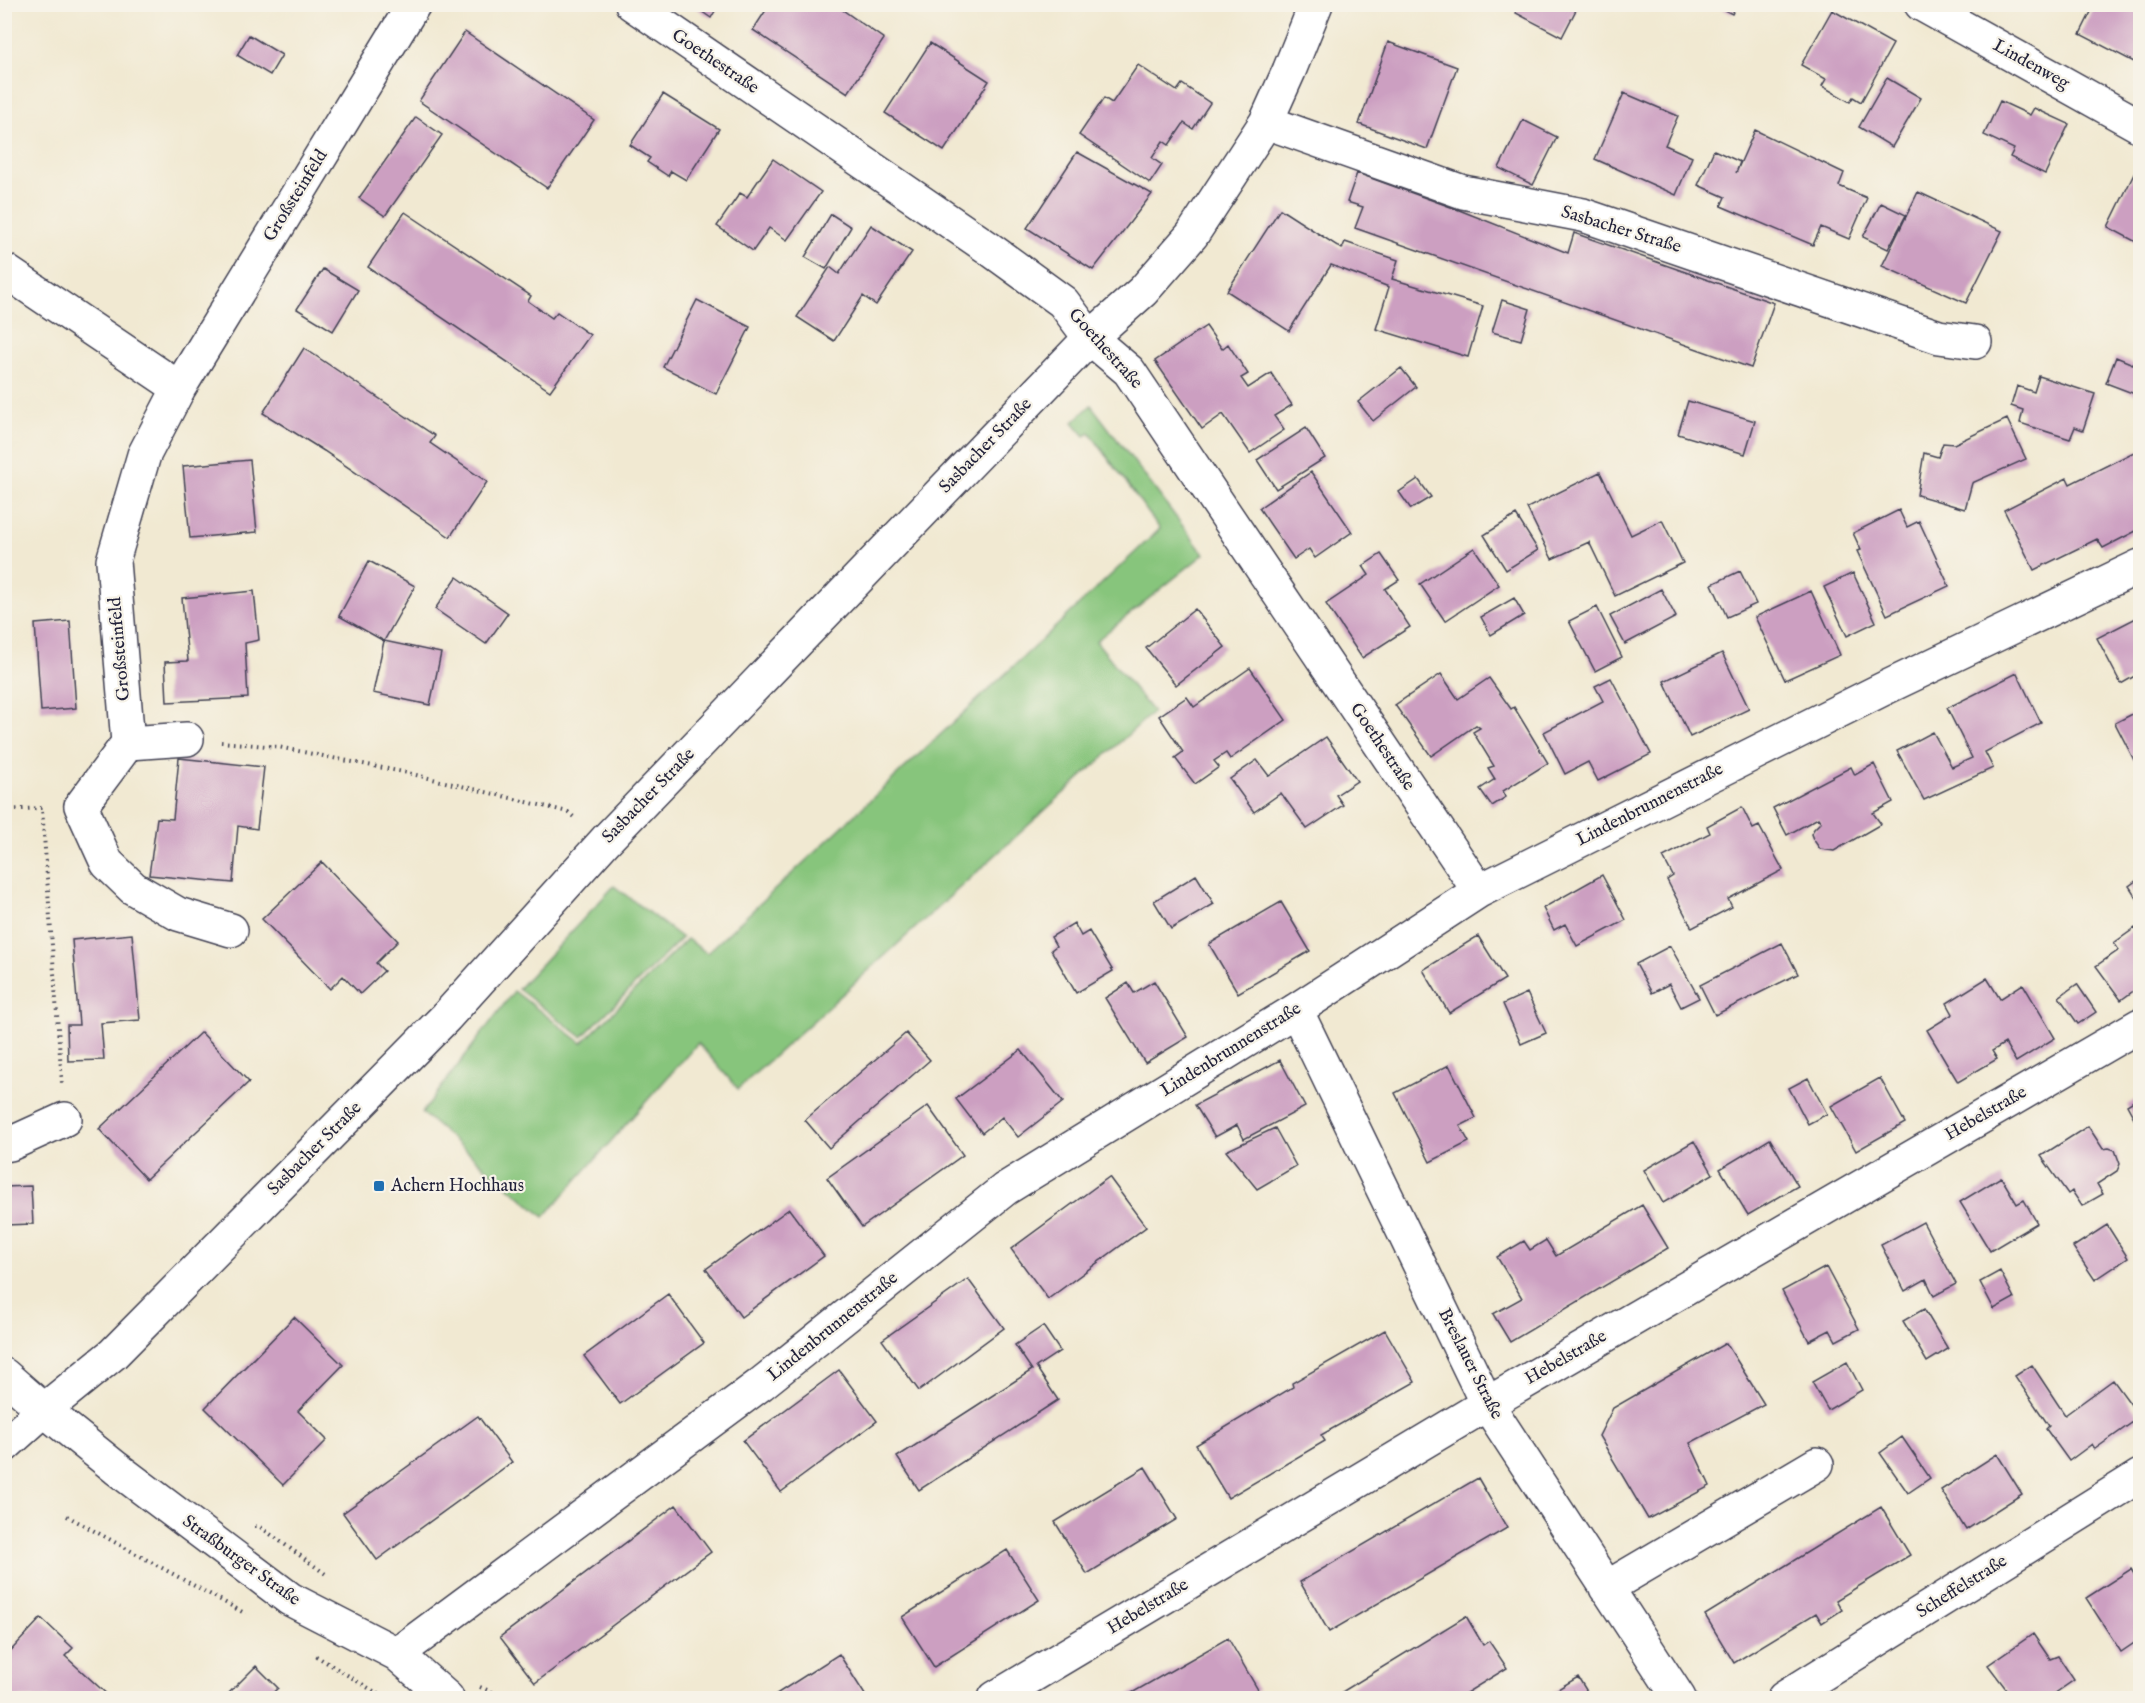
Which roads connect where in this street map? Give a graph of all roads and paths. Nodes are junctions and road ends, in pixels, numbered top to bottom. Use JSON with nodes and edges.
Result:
{"nodes":[{"id":1,"x":414,"y":4,"type":"edge"},
{"id":2,"x":632,"y":4,"type":"edge"},
{"id":3,"x":1316,"y":4,"type":"edge"},
{"id":4,"x":1921,"y":4,"type":"edge"},
{"id":5,"x":1968,"y":15,"type":"edge"},
{"id":6,"x":1266,"y":122,"type":"junction"},
{"id":7,"x":2140,"y":126,"type":"edge"},
{"id":8,"x":4,"y":270,"type":"edge"},
{"id":9,"x":1090,"y":338,"type":"junction"},
{"id":10,"x":1975,"y":342,"type":"dead end"},
{"id":11,"x":178,"y":388,"type":"junction"},
{"id":12,"x":2140,"y":566,"type":"edge"},
{"id":13,"x":187,"y":739,"type":"joint"},
{"id":14,"x":128,"y":742,"type":"junction"},
{"id":15,"x":4,"y":810,"type":"edge"},
{"id":16,"x":606,"y":840,"type":"junction"},
{"id":17,"x":1479,"y":891,"type":"junction"},
{"id":18,"x":231,"y":930,"type":"dead end"},
{"id":19,"x":1296,"y":1010,"type":"junction"},
{"id":20,"x":2140,"y":1025,"type":"edge"},
{"id":21,"x":65,"y":1119,"type":"joint"},
{"id":22,"x":4,"y":1144,"type":"edge"},
{"id":23,"x":4,"y":1375,"type":"edge"},
{"id":24,"x":1487,"y":1404,"type":"junction"},
{"id":25,"x":44,"y":1410,"type":"junction"},
{"id":26,"x":4,"y":1446,"type":"edge"},
{"id":27,"x":1817,"y":1464,"type":"dead end"},
{"id":28,"x":2140,"y":1476,"type":"edge"},
{"id":29,"x":67,"y":1516,"type":"dead end"},
{"id":30,"x":1606,"y":1588,"type":"junction"},
{"id":31,"x":255,"y":1618,"type":"dead end"},
{"id":32,"x":397,"y":1654,"type":"junction"},
{"id":33,"x":315,"y":1655,"type":"dead end"},
{"id":34,"x":385,"y":1698,"type":"edge"},
{"id":35,"x":447,"y":1698,"type":"edge"},
{"id":36,"x":995,"y":1698,"type":"edge"},
{"id":37,"x":1678,"y":1698,"type":"edge"},
{"id":38,"x":1784,"y":1698,"type":"edge"}],
"edges":[{"from":1,"to":11,"type":"street","name":"Großsteinfeld"},
{"from":2,"to":9,"type":"street","name":"Goethestraße"},
{"from":3,"to":6,"type":"street","name":"Sasbacher Straße"},
{"from":4,"to":5,"type":"street","name":"Lindenweg"},
{"from":5,"to":7,"type":"street","name":"Lindenweg"},
{"from":6,"to":9,"type":"street","name":"Sasbacher Straße"},
{"from":6,"to":10,"type":"street","name":"Sasbacher Straße"},
{"from":8,"to":11,"type":"street"},
{"from":9,"to":16,"type":"street","name":"Sasbacher Straße"},
{"from":9,"to":17,"type":"street","name":"Goethestraße"},
{"from":11,"to":14,"type":"street","name":"Großsteinfeld"},
{"from":12,"to":17,"type":"street","name":"Lindenbrunnenstraße"},
{"from":13,"to":14,"type":"street"},
{"from":13,"to":16,"type":"path"},
{"from":14,"to":18,"type":"street"},
{"from":15,"to":21,"type":"path"},
{"from":16,"to":25,"type":"street","name":"Sasbacher Straße"},
{"from":17,"to":19,"type":"street","name":"Lindenbrunnenstraße"},
{"from":19,"to":24,"type":"street","name":"Breslauer Straße"},
{"from":19,"to":32,"type":"street","name":"Lindenbrunnenstraße"},
{"from":20,"to":24,"type":"street","name":"Hebelstraße"},
{"from":21,"to":22,"type":"street"},
{"from":23,"to":25,"type":"street","name":"Straßburger Straße"},
{"from":24,"to":30,"type":"street","name":"Breslauer Straße"},
{"from":24,"to":36,"type":"street","name":"Hebelstraße"},
{"from":25,"to":26,"type":"street","name":"Sasbacher Straße"},
{"from":25,"to":32,"type":"street","name":"Straßburger Straße"},
{"from":27,"to":30,"type":"street"},
{"from":28,"to":38,"type":"street","name":"Scheffelstraße"},
{"from":29,"to":31,"type":"path"},
{"from":30,"to":37,"type":"street","name":"Breslauer Straße"},
{"from":32,"to":35,"type":"street","name":"Straßburger Straße"},
{"from":33,"to":34,"type":"path"}]}
